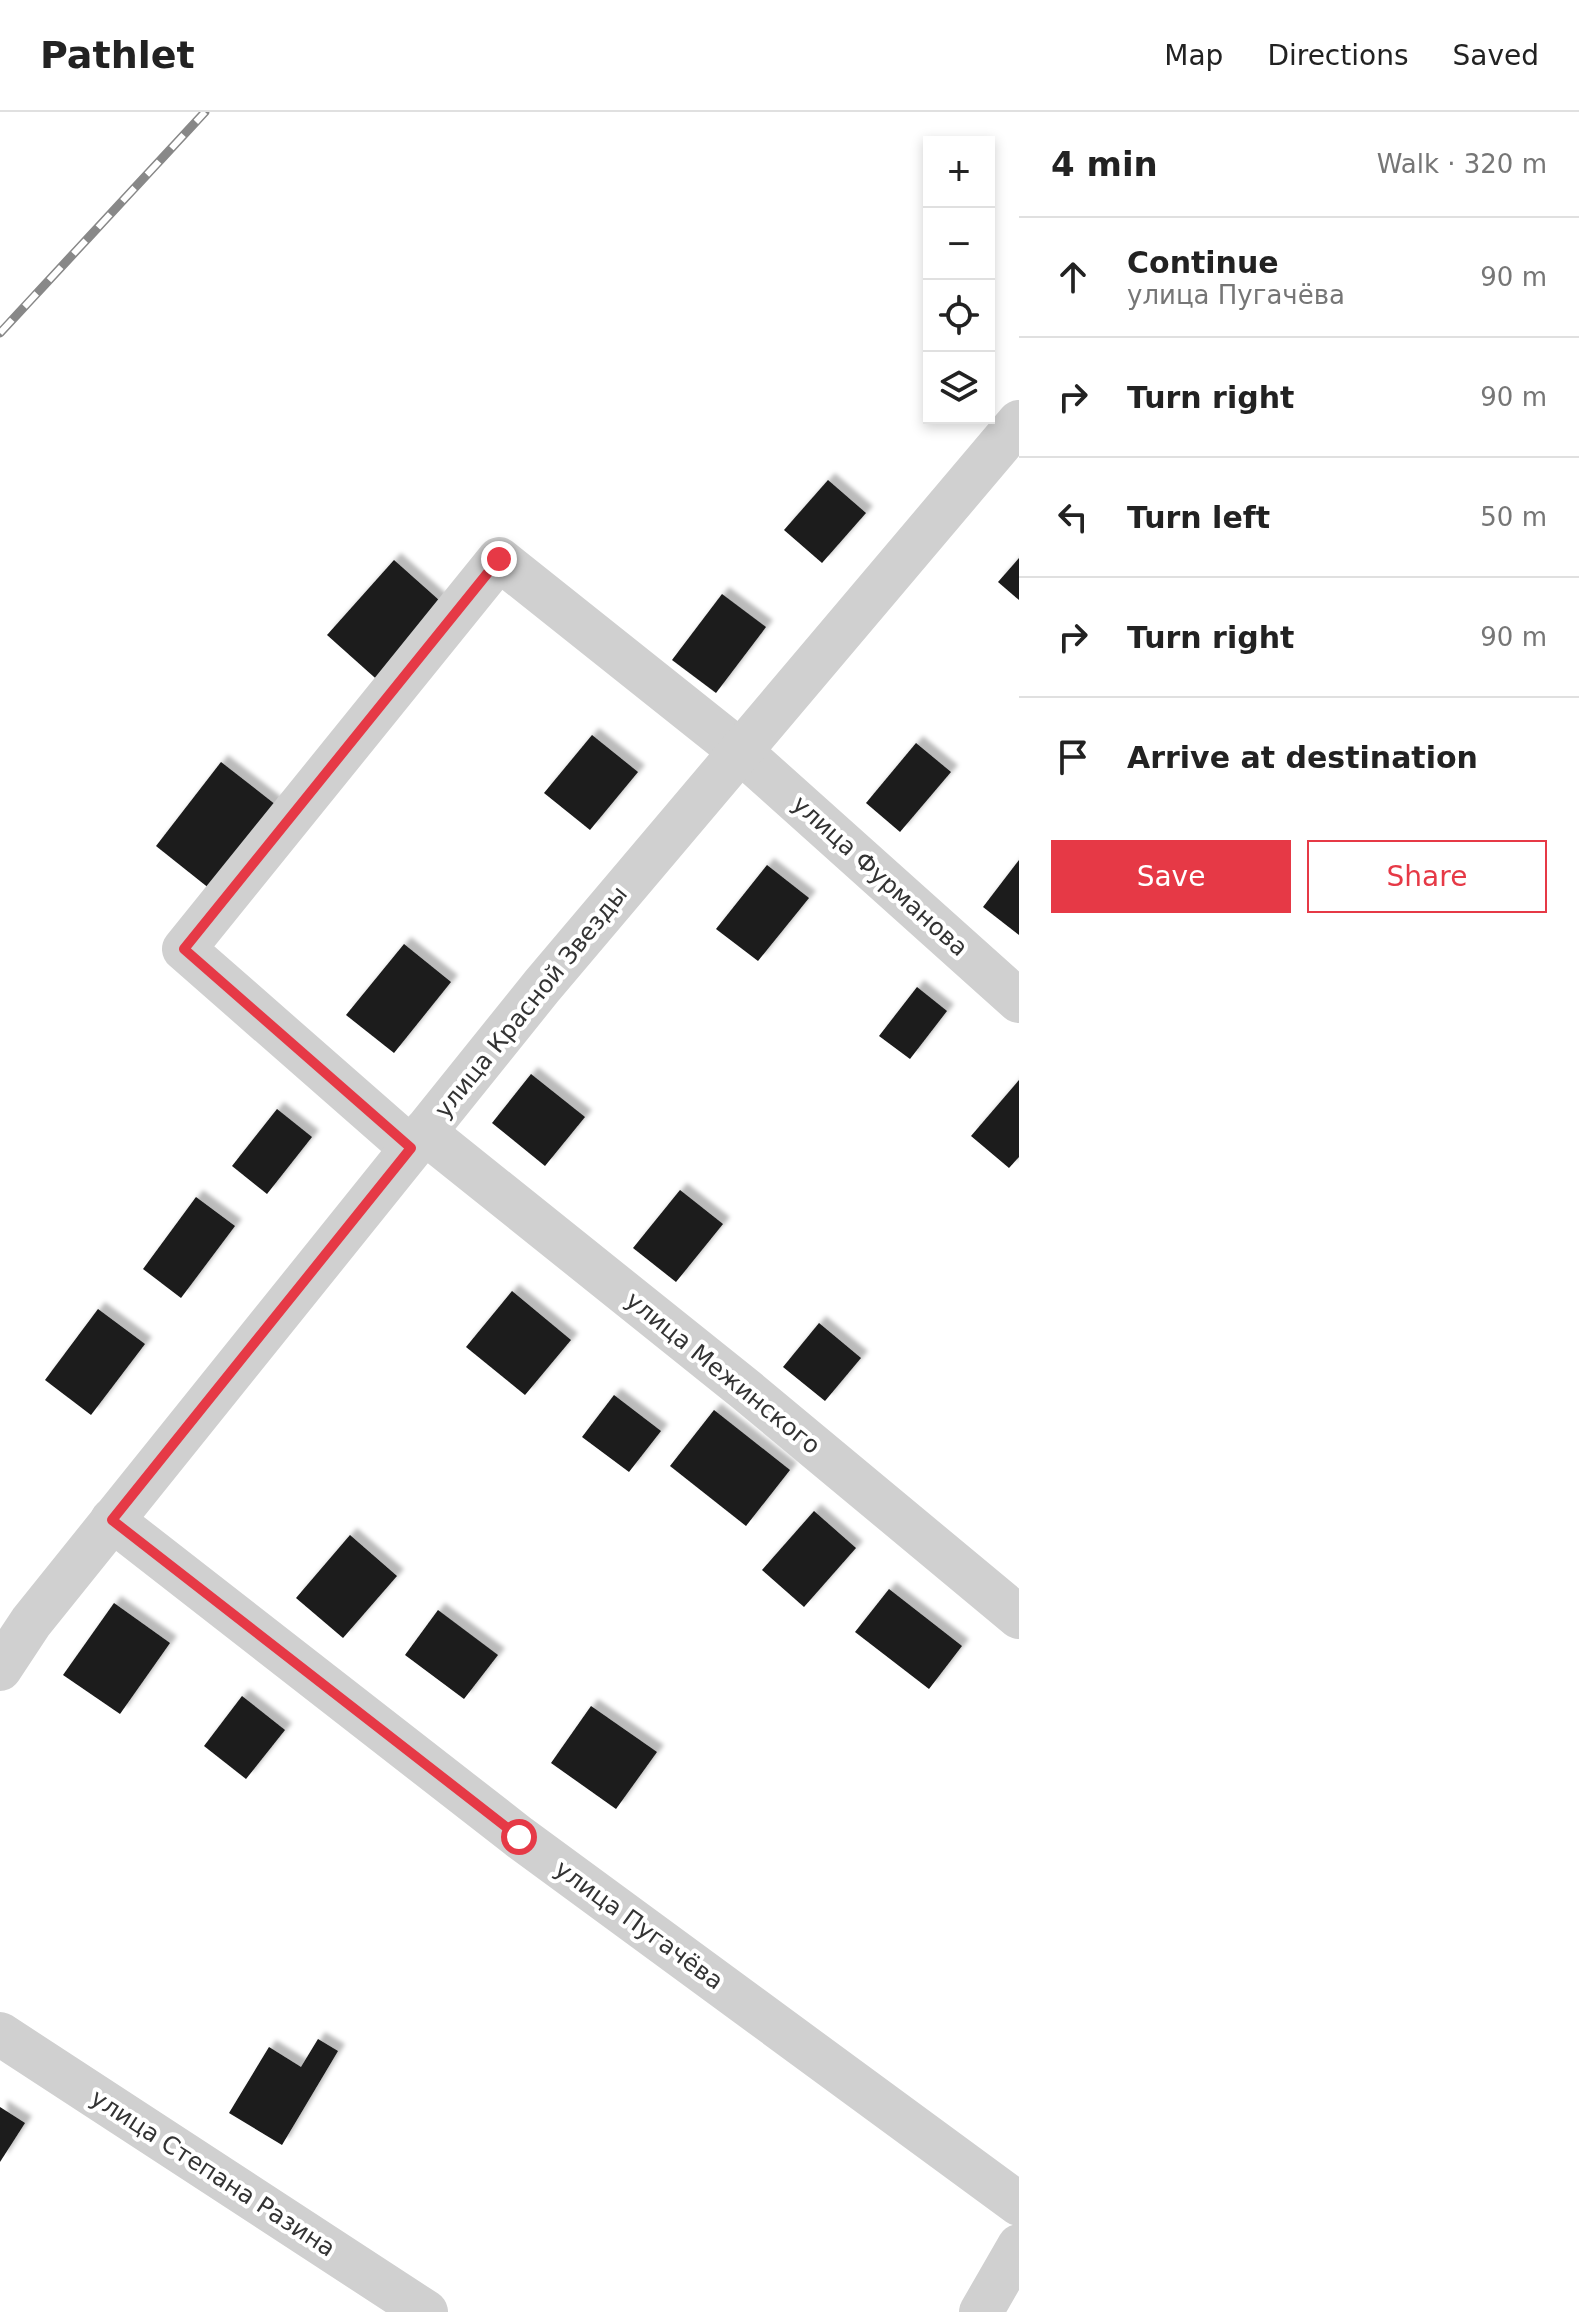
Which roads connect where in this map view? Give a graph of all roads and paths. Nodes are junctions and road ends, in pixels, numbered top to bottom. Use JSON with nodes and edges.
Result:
{"nodes":[{"id":1,"x":1019,"y":422,"type":"edge"},
{"id":2,"x":740,"y":751,"type":"junction"},
{"id":3,"x":1019,"y":1001,"type":"edge"},
{"id":4,"x":418,"y":1140,"type":"junction"},
{"id":5,"x":112,"y":1520,"type":"junction"},
{"id":6,"x":1019,"y":1617,"type":"edge"},
{"id":7,"x":0,"y":1669,"type":"edge"},
{"id":8,"x":0,"y":2034,"type":"edge"},
{"id":9,"x":1019,"y":2204,"type":"edge"},
{"id":10,"x":1019,"y":2246,"type":"edge"},
{"id":11,"x":426,"y":2312,"type":"edge"},
{"id":12,"x":981,"y":2312,"type":"edge"}],
"edges":[{"from":1,"to":2,"type":"street","name":"улица Красной Звезды"},
{"from":2,"to":3,"type":"street","name":"улица Фурманова"},
{"from":2,"to":4,"type":"street","name":"улица Красной Звезды"},
{"from":2,"to":4,"type":"street","name":"улица Фурманова"},
{"from":4,"to":5,"type":"street","name":"улица Красной Звезды"},
{"from":4,"to":6,"type":"street","name":"улица Межинского"},
{"from":5,"to":7,"type":"street","name":"улица Красной Звезды"},
{"from":5,"to":9,"type":"street","name":"улица Пугачёва"},
{"from":8,"to":11,"type":"street","name":"улица Степана Разина"},
{"from":10,"to":12,"type":"street"}]}
